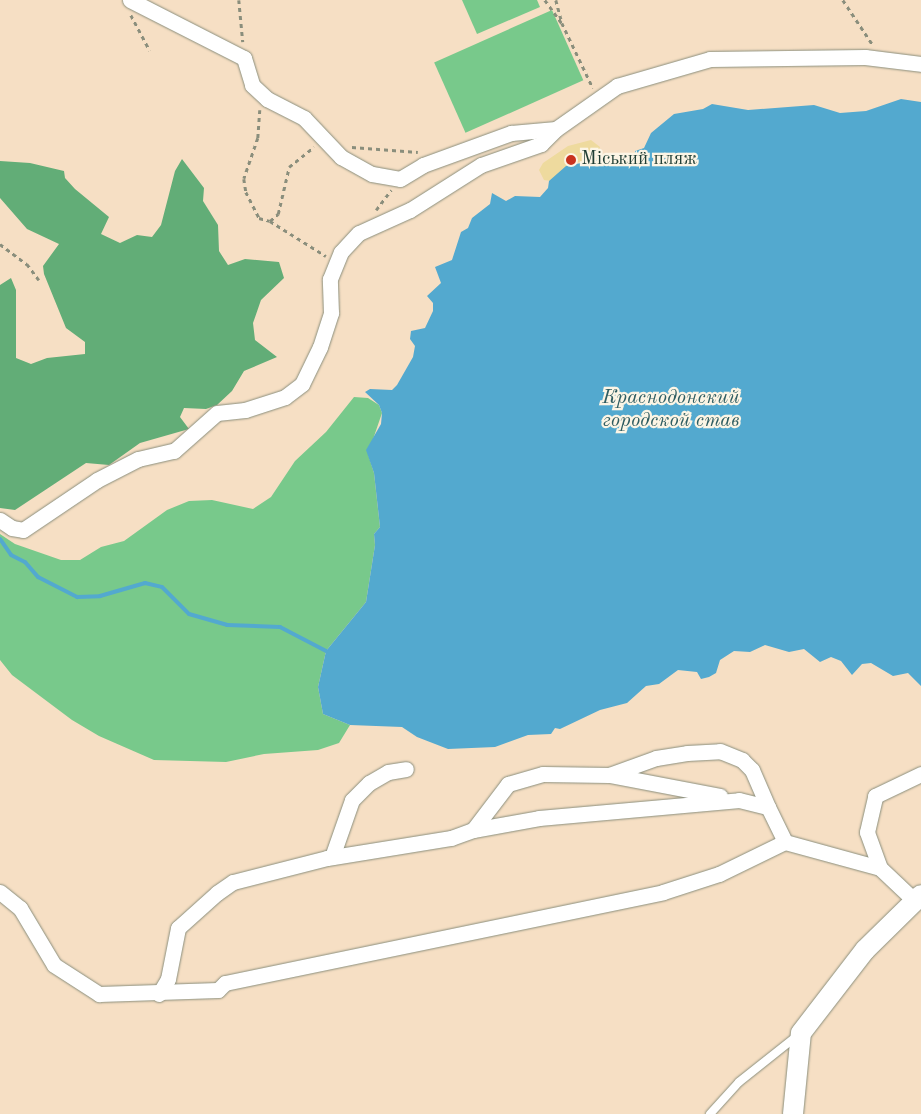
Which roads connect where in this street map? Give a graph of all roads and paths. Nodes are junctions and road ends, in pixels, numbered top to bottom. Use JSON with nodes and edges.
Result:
{"nodes":[{"id":1,"x":239,"y":0,"type":"edge"},
{"id":2,"x":545,"y":0,"type":"edge"},
{"id":3,"x":556,"y":0,"type":"edge"},
{"id":4,"x":843,"y":0,"type":"edge"},
{"id":5,"x":129,"y":4,"type":"edge"},
{"id":6,"x":562,"y":23,"type":"junction"},
{"id":7,"x":150,"y":50,"type":"dead end"},
{"id":8,"x":244,"y":58,"type":"junction"},
{"id":9,"x":882,"y":59,"type":"junction"},
{"id":10,"x":921,"y":64,"type":"edge"},
{"id":11,"x":252,"y":85,"type":"junction"},
{"id":12,"x":598,"y":98,"type":"junction"},
{"id":13,"x":556,"y":129,"type":"junction"},
{"id":14,"x":332,"y":147,"type":"junction"},
{"id":15,"x":425,"y":149,"type":"dead end"},
{"id":16,"x":416,"y":152,"type":"junction"},
{"id":17,"x":412,"y":158,"type":"dead end"},
{"id":18,"x":400,"y":179,"type":"junction"},
{"id":19,"x":270,"y":222,"type":"junction"},
{"id":20,"x":359,"y":233,"type":"junction"},
{"id":21,"x":0,"y":244,"type":"edge"},
{"id":22,"x":337,"y":263,"type":"junction"},
{"id":23,"x":39,"y":280,"type":"dead end"},
{"id":24,"x":0,"y":520,"type":"edge"},
{"id":25,"x":406,"y":769,"type":"dead end"},
{"id":26,"x":921,"y":774,"type":"edge"},
{"id":27,"x":609,"y":775,"type":"junction"},
{"id":28,"x":739,"y":800,"type":"junction"},
{"id":29,"x":768,"y":807,"type":"junction"},
{"id":30,"x":473,"y":830,"type":"junction"},
{"id":31,"x":785,"y":842,"type":"junction"},
{"id":32,"x":332,"y":857,"type":"junction"},
{"id":33,"x":880,"y":868,"type":"junction"},
{"id":34,"x":0,"y":892,"type":"edge"},
{"id":35,"x":918,"y":898,"type":"edge"},
{"id":36,"x":159,"y":994,"type":"junction"},
{"id":37,"x":802,"y":1033,"type":"junction"},
{"id":38,"x":710,"y":1114,"type":"edge"},
{"id":39,"x":793,"y":1114,"type":"edge"}],
"edges":[{"from":1,"to":8,"type":"path"},
{"from":2,"to":6,"type":"path"},
{"from":3,"to":6,"type":"path"},
{"from":4,"to":9,"type":"path"},
{"from":5,"to":7,"type":"path"},
{"from":5,"to":8,"type":"street"},
{"from":6,"to":12,"type":"path"},
{"from":8,"to":11,"type":"street"},
{"from":9,"to":10,"type":"street"},
{"from":9,"to":12,"type":"street"},
{"from":11,"to":14,"type":"street"},
{"from":11,"to":19,"type":"path"},
{"from":12,"to":13,"type":"street"},
{"from":13,"to":18,"type":"street"},
{"from":13,"to":20,"type":"street"},
{"from":14,"to":16,"type":"path"},
{"from":14,"to":18,"type":"street"},
{"from":14,"to":19,"type":"path"},
{"from":15,"to":16,"type":"path"},
{"from":16,"to":17,"type":"path"},
{"from":18,"to":20,"type":"path"},
{"from":19,"to":22,"type":"path"},
{"from":20,"to":22,"type":"street"},
{"from":21,"to":23,"type":"path"},
{"from":22,"to":24,"type":"street"},
{"from":25,"to":32,"type":"street"},
{"from":26,"to":33,"type":"street"},
{"from":27,"to":28,"type":"street"},
{"from":27,"to":29,"type":"street"},
{"from":27,"to":30,"type":"street"},
{"from":28,"to":29,"type":"street"},
{"from":28,"to":30,"type":"street"},
{"from":29,"to":31,"type":"street"},
{"from":30,"to":32,"type":"street"},
{"from":31,"to":33,"type":"street"},
{"from":31,"to":36,"type":"street"},
{"from":32,"to":36,"type":"street"},
{"from":33,"to":35,"type":"street"},
{"from":34,"to":36,"type":"street"},
{"from":35,"to":37,"type":"main road"},
{"from":37,"to":38,"type":"lane"},
{"from":37,"to":39,"type":"main road"}]}
